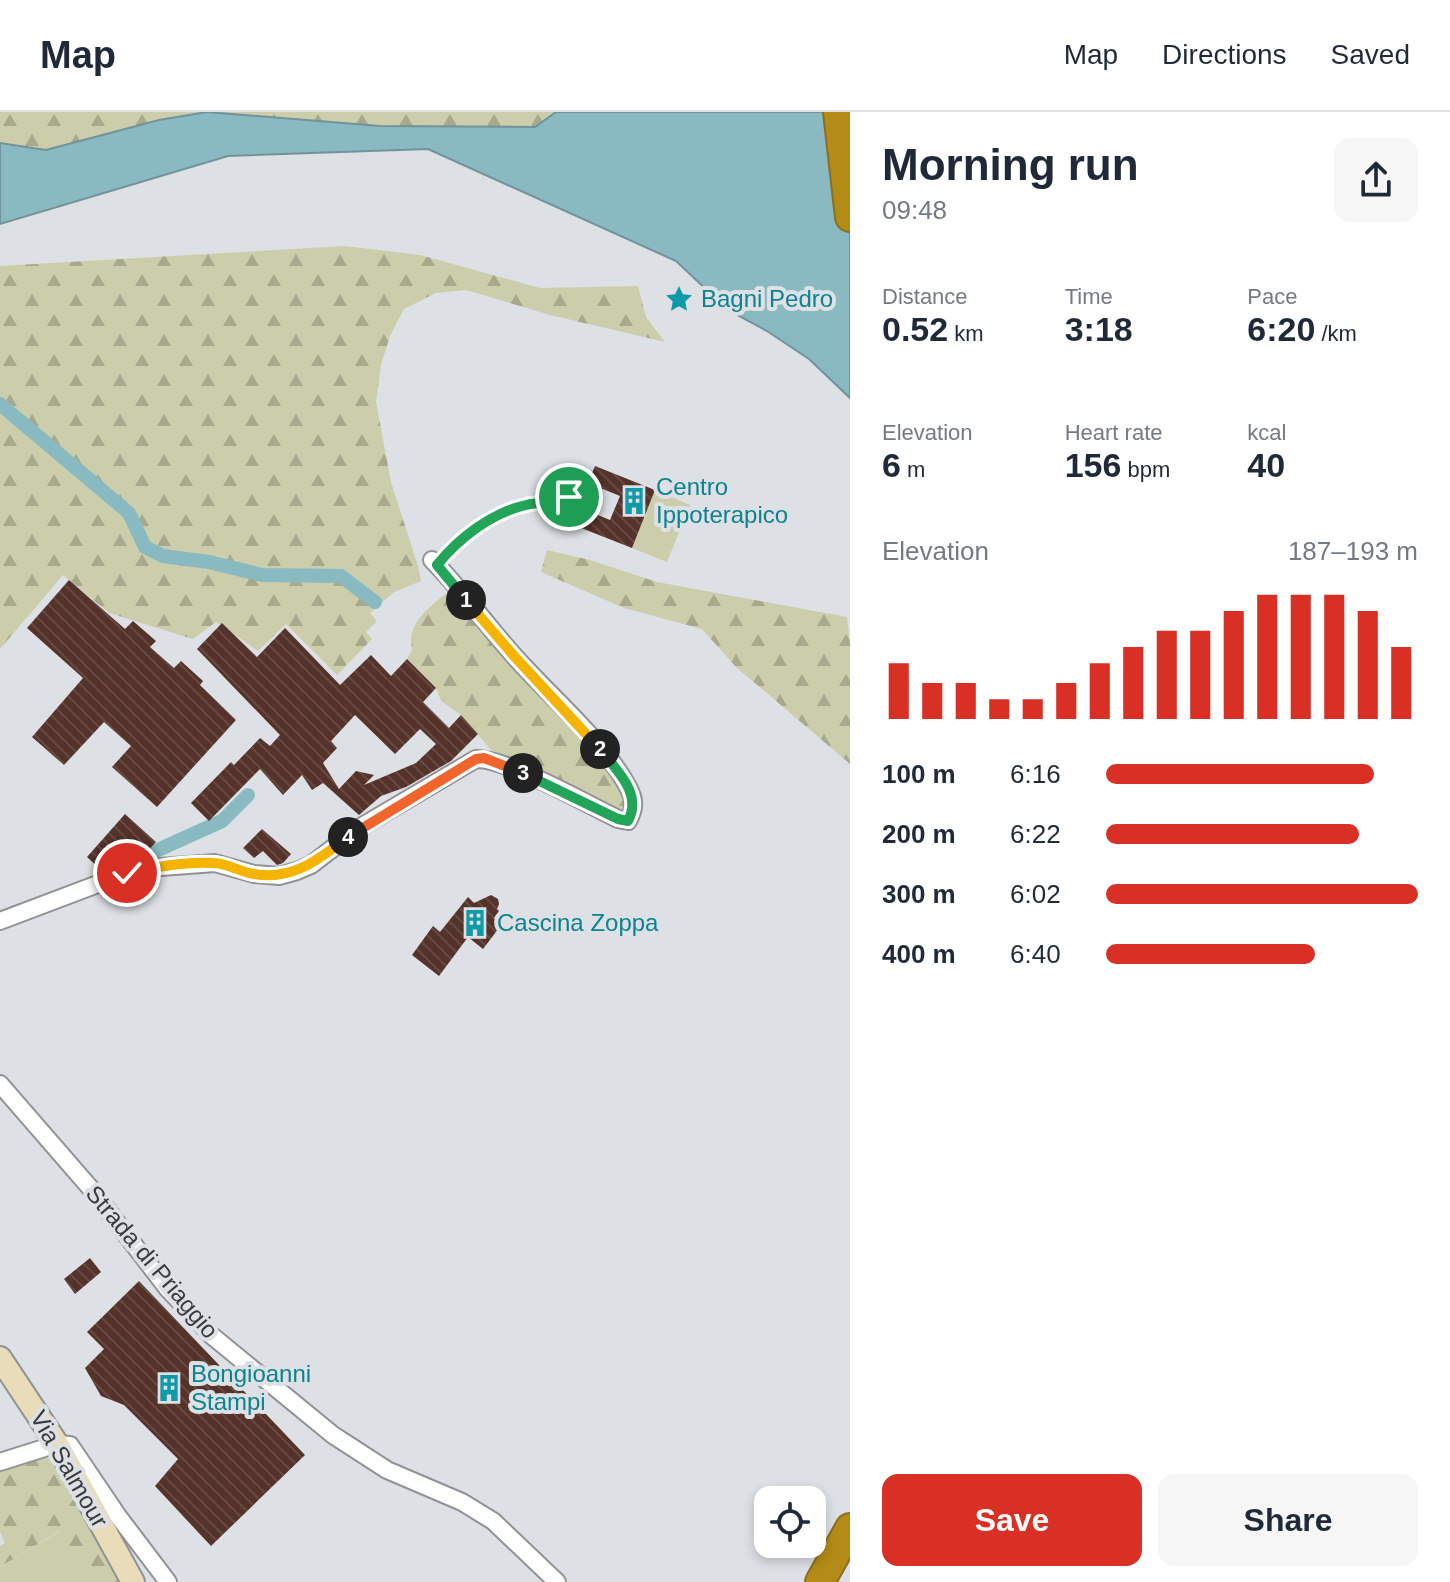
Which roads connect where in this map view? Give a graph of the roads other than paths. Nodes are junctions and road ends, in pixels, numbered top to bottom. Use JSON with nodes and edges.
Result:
{"nodes":[{"id":1,"x":838,"y":112,"type":"edge"},
{"id":2,"x":850,"y":217,"type":"edge"},
{"id":3,"x":569,"y":497,"type":"dead end"},
{"id":4,"x":434,"y":562,"type":"joint"},
{"id":5,"x":0,"y":921,"type":"edge"},
{"id":6,"x":0,"y":1084,"type":"edge"},
{"id":7,"x":0,"y":1358,"type":"edge"},
{"id":8,"x":57,"y":1444,"type":"junction"},
{"id":9,"x":0,"y":1462,"type":"edge"},
{"id":10,"x":850,"y":1528,"type":"edge"},
{"id":11,"x":133,"y":1582,"type":"edge"},
{"id":12,"x":168,"y":1582,"type":"edge"},
{"id":13,"x":557,"y":1582,"type":"edge"},
{"id":14,"x":820,"y":1582,"type":"edge"}],
"edges":[{"from":1,"to":2,"type":"highway"},
{"from":3,"to":4,"type":"lane"},
{"from":4,"to":5,"type":"street"},
{"from":6,"to":13,"type":"street","name":"Strada di Priaggio"},
{"from":7,"to":8,"type":"main road","name":"Via Salmour"},
{"from":8,"to":9,"type":"street"},
{"from":8,"to":11,"type":"main road","name":"Via Salmour"},
{"from":8,"to":12,"type":"street"},
{"from":10,"to":14,"type":"highway"}]}
